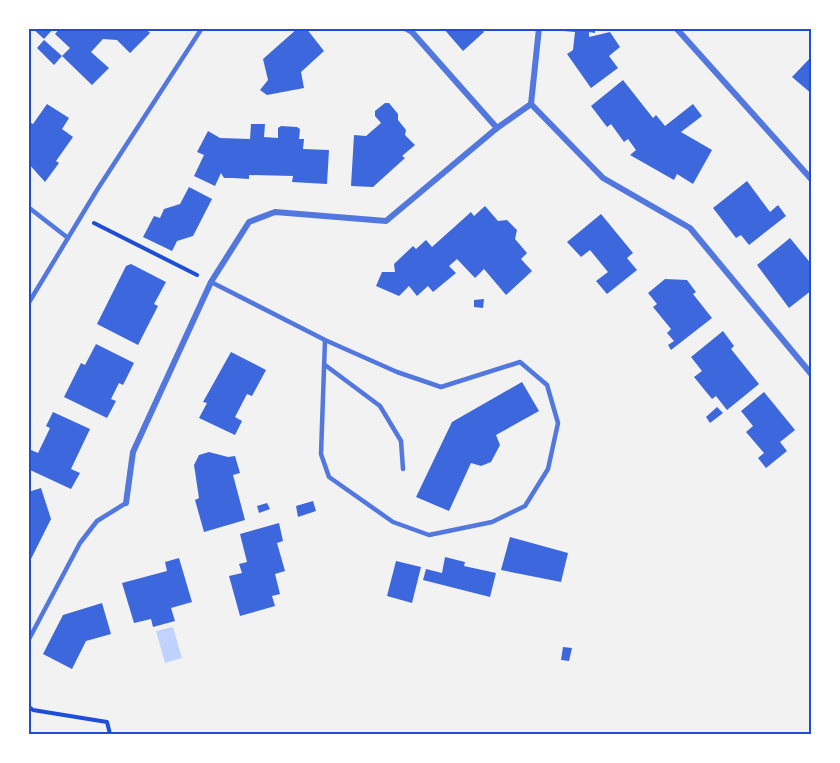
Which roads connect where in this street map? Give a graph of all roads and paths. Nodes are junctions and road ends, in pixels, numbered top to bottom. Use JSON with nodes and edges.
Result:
{"nodes":[{"id":1,"x":202,"y":28,"type":"edge"},
{"id":2,"x":405,"y":28,"type":"edge"},
{"id":3,"x":539,"y":28,"type":"edge"},
{"id":4,"x":676,"y":28,"type":"edge"},
{"id":5,"x":531,"y":104,"type":"junction"},
{"id":6,"x":497,"y":128,"type":"junction"},
{"id":7,"x":812,"y":180,"type":"edge"},
{"id":8,"x":28,"y":207,"type":"edge"},
{"id":9,"x":81,"y":217,"type":"junction"},
{"id":10,"x":68,"y":238,"type":"junction"},
{"id":11,"x":211,"y":282,"type":"junction"},
{"id":12,"x":28,"y":304,"type":"edge"},
{"id":13,"x":325,"y":340,"type":"junction"},
{"id":14,"x":325,"y":365,"type":"junction"},
{"id":15,"x":812,"y":375,"type":"edge"},
{"id":16,"x":403,"y":469,"type":"dead end"},
{"id":17,"x":126,"y":503,"type":"joint"},
{"id":18,"x":28,"y":640,"type":"edge"},
{"id":19,"x":28,"y":706,"type":"edge"},
{"id":20,"x":110,"y":735,"type":"edge"}],
"edges":[{"from":1,"to":9,"type":"lane"},
{"from":2,"to":6,"type":"street"},
{"from":3,"to":5,"type":"street"},
{"from":4,"to":7,"type":"street"},
{"from":5,"to":6,"type":"street"},
{"from":5,"to":15,"type":"street"},
{"from":6,"to":11,"type":"street"},
{"from":8,"to":10,"type":"lane"},
{"from":9,"to":10,"type":"lane"},
{"from":9,"to":11,"type":"path"},
{"from":10,"to":12,"type":"lane"},
{"from":11,"to":13,"type":"lane"},
{"from":11,"to":17,"type":"street"},
{"from":13,"to":14,"type":"lane"},
{"from":13,"to":14,"type":"lane"},
{"from":14,"to":16,"type":"lane"},
{"from":17,"to":18,"type":"lane"},
{"from":19,"to":20,"type":"path"}]}
